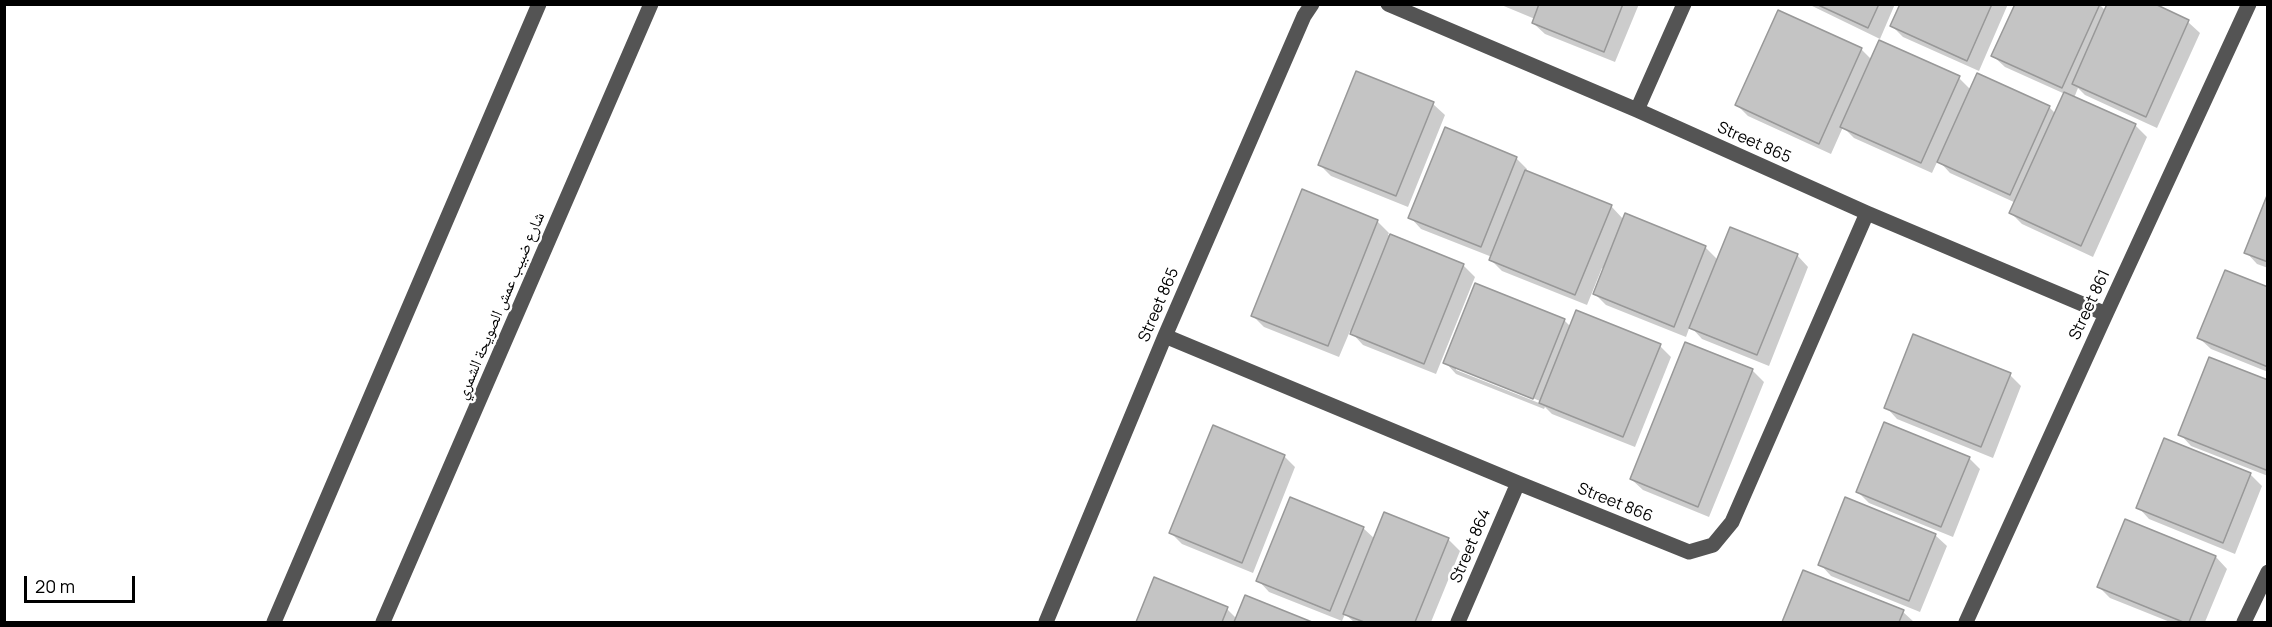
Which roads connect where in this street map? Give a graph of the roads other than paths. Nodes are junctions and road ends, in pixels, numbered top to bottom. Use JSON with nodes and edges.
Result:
{"nodes":[{"id":1,"x":539,"y":4,"type":"edge"},
{"id":2,"x":651,"y":4,"type":"edge"},
{"id":3,"x":1312,"y":4,"type":"edge"},
{"id":4,"x":1388,"y":4,"type":"edge"},
{"id":5,"x":1684,"y":4,"type":"edge"},
{"id":6,"x":2249,"y":4,"type":"edge"},
{"id":7,"x":1637,"y":110,"type":"junction"},
{"id":8,"x":1867,"y":213,"type":"junction"},
{"id":9,"x":2106,"y":314,"type":"junction"},
{"id":10,"x":1165,"y":336,"type":"junction"},
{"id":11,"x":1518,"y":483,"type":"junction"},
{"id":12,"x":2268,"y":572,"type":"edge"},
{"id":13,"x":274,"y":622,"type":"edge"},
{"id":14,"x":383,"y":622,"type":"edge"},
{"id":15,"x":1046,"y":622,"type":"edge"},
{"id":16,"x":1458,"y":622,"type":"edge"},
{"id":17,"x":1966,"y":622,"type":"edge"},
{"id":18,"x":2244,"y":622,"type":"edge"}],
"edges":[{"from":1,"to":13,"type":"street"},
{"from":2,"to":14,"type":"street","name":"شارع ضبيب عمش الصويحة الشمري"},
{"from":3,"to":10,"type":"street","name":"Street 865"},
{"from":4,"to":7,"type":"street","name":"Street 865"},
{"from":5,"to":7,"type":"street"},
{"from":6,"to":9,"type":"street","name":"Street 861"},
{"from":7,"to":8,"type":"street","name":"Street 865"},
{"from":8,"to":9,"type":"street","name":"Street 865"},
{"from":8,"to":11,"type":"street","name":"Street 866"},
{"from":9,"to":17,"type":"street","name":"Street 861"},
{"from":10,"to":11,"type":"street","name":"Street 866"},
{"from":10,"to":15,"type":"street","name":"Street 865"},
{"from":11,"to":16,"type":"street","name":"Street 864"},
{"from":12,"to":18,"type":"street"}]}
